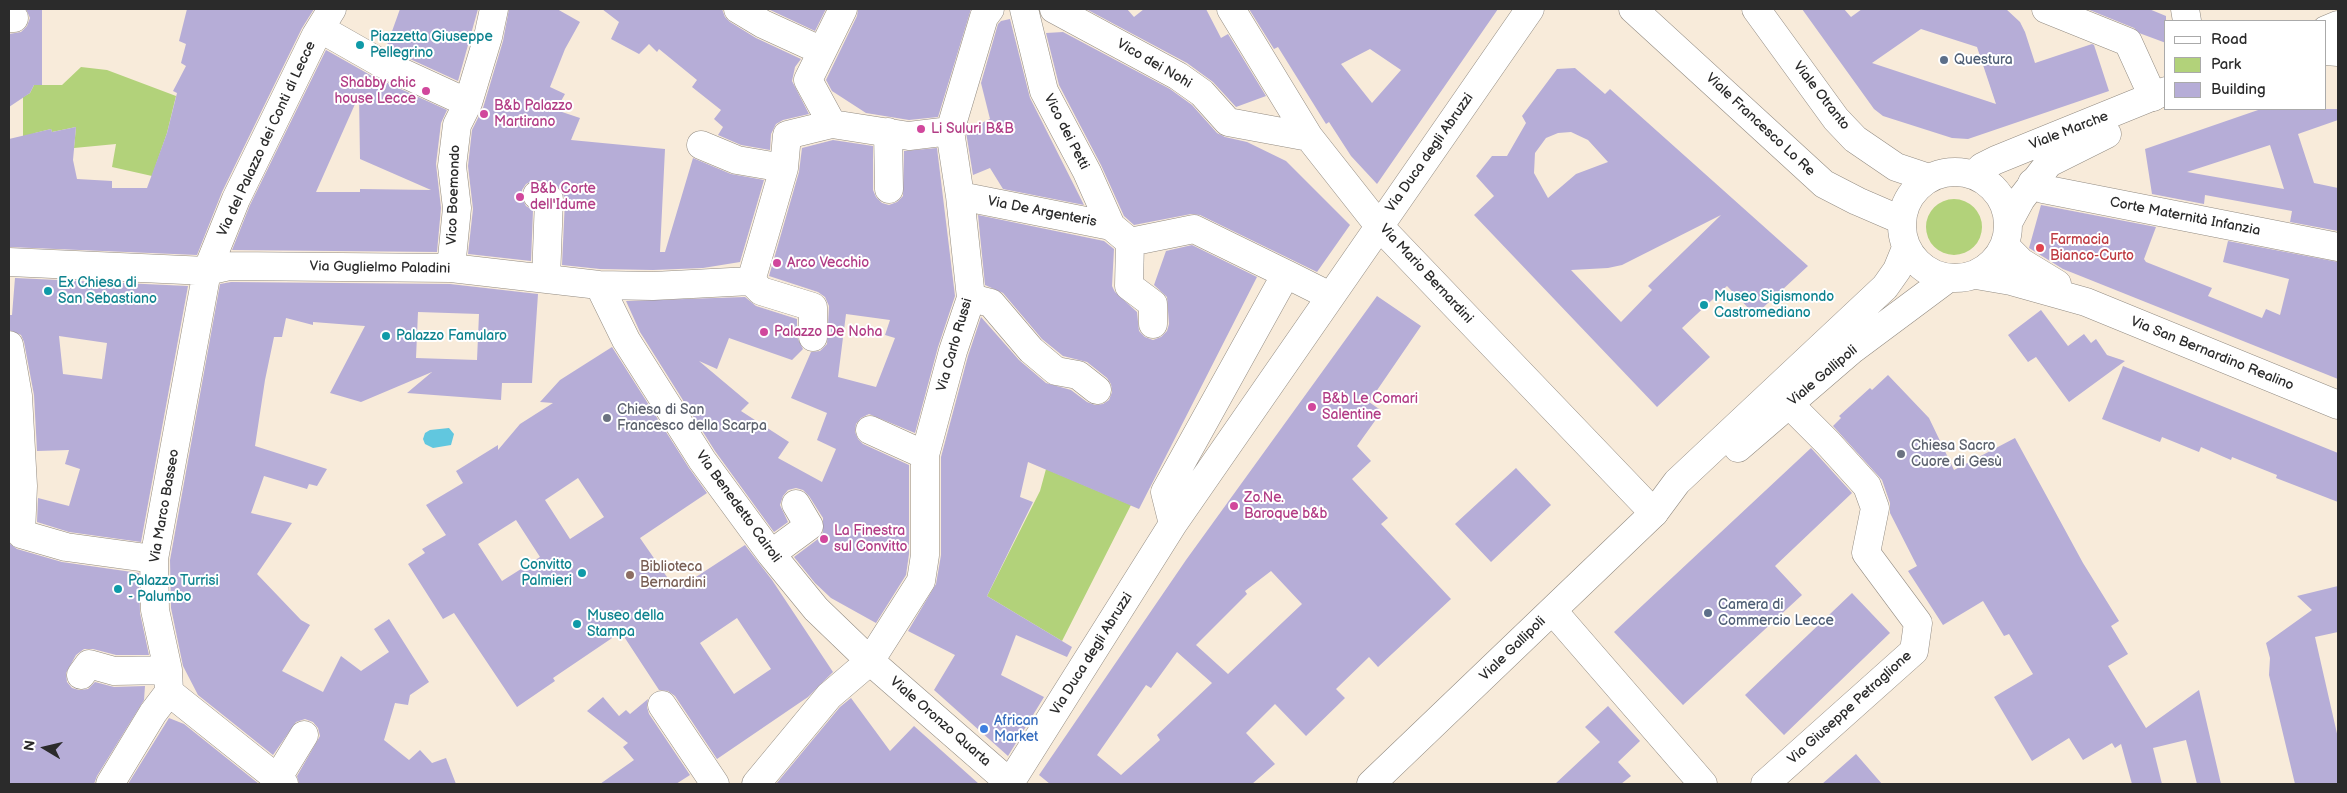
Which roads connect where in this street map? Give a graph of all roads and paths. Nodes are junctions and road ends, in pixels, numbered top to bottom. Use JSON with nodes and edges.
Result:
{"nodes":[{"id":1,"x":494,"y":9,"type":"edge"},
{"id":2,"x":738,"y":9,"type":"edge"},
{"id":3,"x":842,"y":9,"type":"edge"},
{"id":4,"x":1231,"y":9,"type":"edge"},
{"id":5,"x":1530,"y":9,"type":"edge"},
{"id":6,"x":1633,"y":9,"type":"edge"},
{"id":7,"x":1756,"y":9,"type":"edge"},
{"id":8,"x":2046,"y":9,"type":"edge"},
{"id":9,"x":987,"y":13,"type":"edge"},
{"id":10,"x":1066,"y":15,"type":"edge"},
{"id":11,"x":326,"y":19,"type":"edge"},
{"id":12,"x":1027,"y":21,"type":"edge"},
{"id":13,"x":822,"y":51,"type":"junction"},
{"id":14,"x":2162,"y":99,"type":"edge"},
{"id":15,"x":468,"y":103,"type":"junction"},
{"id":16,"x":832,"y":124,"type":"junction"},
{"id":17,"x":950,"y":131,"type":"junction"},
{"id":18,"x":888,"y":132,"type":"junction"},
{"id":19,"x":1309,"y":137,"type":"junction"},
{"id":20,"x":701,"y":145,"type":"dead end"},
{"id":21,"x":784,"y":168,"type":"junction"},
{"id":22,"x":1974,"y":175,"type":"junction"},
{"id":23,"x":1929,"y":178,"type":"junction"},
{"id":24,"x":2032,"y":183,"type":"junction"},
{"id":25,"x":889,"y":190,"type":"dead end"},
{"id":26,"x":537,"y":195,"type":"dead end"},
{"id":27,"x":960,"y":196,"type":"junction"},
{"id":28,"x":1901,"y":220,"type":"junction"},
{"id":29,"x":1380,"y":227,"type":"junction"},
{"id":30,"x":1121,"y":234,"type":"junction"},
{"id":31,"x":2007,"y":234,"type":"junction"},
{"id":32,"x":2338,"y":247,"type":"edge"},
{"id":33,"x":1906,"y":248,"type":"junction"},
{"id":34,"x":9,"y":262,"type":"edge"},
{"id":35,"x":451,"y":268,"type":"junction"},
{"id":36,"x":207,"y":271,"type":"junction"},
{"id":37,"x":1286,"y":274,"type":"junction"},
{"id":38,"x":1976,"y":275,"type":"junction"},
{"id":39,"x":546,"y":279,"type":"junction"},
{"id":40,"x":1947,"y":279,"type":"junction"},
{"id":41,"x":751,"y":281,"type":"junction"},
{"id":42,"x":599,"y":285,"type":"junction"},
{"id":43,"x":1330,"y":296,"type":"junction"},
{"id":44,"x":970,"y":298,"type":"junction"},
{"id":45,"x":2086,"y":302,"type":"junction"},
{"id":46,"x":1152,"y":324,"type":"dead end"},
{"id":47,"x":813,"y":337,"type":"dead end"},
{"id":48,"x":9,"y":346,"type":"edge"},
{"id":49,"x":1097,"y":390,"type":"dead end"},
{"id":50,"x":1789,"y":404,"type":"junction"},
{"id":51,"x":2338,"y":405,"type":"edge"},
{"id":52,"x":870,"y":430,"type":"dead end"},
{"id":53,"x":925,"y":455,"type":"junction"},
{"id":54,"x":1654,"y":513,"type":"junction"},
{"id":55,"x":812,"y":519,"type":"dead end"},
{"id":56,"x":1172,"y":524,"type":"junction"},
{"id":57,"x":771,"y":554,"type":"junction"},
{"id":58,"x":154,"y":559,"type":"junction"},
{"id":59,"x":1553,"y":611,"type":"junction"},
{"id":60,"x":870,"y":661,"type":"junction"},
{"id":61,"x":81,"y":675,"type":"dead end"},
{"id":62,"x":169,"y":681,"type":"junction"},
{"id":63,"x":662,"y":705,"type":"dead end"},
{"id":64,"x":304,"y":735,"type":"dead end"},
{"id":65,"x":280,"y":782,"type":"edge"},
{"id":66,"x":110,"y":784,"type":"edge"},
{"id":67,"x":716,"y":784,"type":"edge"},
{"id":68,"x":756,"y":784,"type":"edge"},
{"id":69,"x":1011,"y":784,"type":"edge"},
{"id":70,"x":1370,"y":784,"type":"edge"},
{"id":71,"x":1703,"y":784,"type":"edge"},
{"id":72,"x":1765,"y":784,"type":"edge"}],
"edges":[{"from":1,"to":15,"type":"street","name":"Vico Boemondo"},
{"from":2,"to":13,"type":"street"},
{"from":3,"to":13,"type":"street"},
{"from":4,"to":19,"type":"street","name":"Via Mario Bernardini"},
{"from":5,"to":29,"type":"street","name":"Via Duca degli Abruzzi"},
{"from":6,"to":28,"type":"street","name":"Viale Francesco Lo Re"},
{"from":7,"to":23,"type":"street","name":"Viale Otranto"},
{"from":8,"to":14,"type":"street"},
{"from":9,"to":17,"type":"street","name":"Via Carlo Russi"},
{"from":10,"to":19,"type":"street","name":"Vico dei Nohi"},
{"from":11,"to":15,"type":"street"},
{"from":11,"to":36,"type":"street","name":"Via del Palazzo dei Conti di Lecce"},
{"from":12,"to":30,"type":"street","name":"Vico dei Petti"},
{"from":13,"to":16,"type":"street"},
{"from":14,"to":22,"type":"street","name":"Viale Marche"},
{"from":14,"to":24,"type":"street","name":"Viale Marche"},
{"from":15,"to":35,"type":"street","name":"Vico Boemondo"},
{"from":16,"to":18,"type":"street"},
{"from":16,"to":21,"type":"street"},
{"from":17,"to":18,"type":"street"},
{"from":17,"to":27,"type":"street","name":"Via Carlo Russi"},
{"from":18,"to":25,"type":"street"},
{"from":19,"to":29,"type":"street","name":"Via Mario Bernardini"},
{"from":20,"to":21,"type":"street"},
{"from":21,"to":41,"type":"street"},
{"from":22,"to":23,"type":"street"},
{"from":22,"to":31,"type":"street"},
{"from":23,"to":28,"type":"street"},
{"from":24,"to":31,"type":"street","name":"Viale Marche"},
{"from":24,"to":32,"type":"street","name":"Corte Maternità Infanzia"},
{"from":26,"to":39,"type":"street"},
{"from":27,"to":30,"type":"street","name":"Via De Argenteris"},
{"from":27,"to":44,"type":"street","name":"Via Carlo Russi"},
{"from":28,"to":33,"type":"street"},
{"from":29,"to":43,"type":"street","name":"Via Duca degli Abruzzi"},
{"from":29,"to":54,"type":"street","name":"Via Mario Bernardini"},
{"from":30,"to":37,"type":"street","name":"Via De Argenteris"},
{"from":30,"to":46,"type":"street"},
{"from":31,"to":38,"type":"street"},
{"from":31,"to":45,"type":"street","name":"Via San Bernardino Realino"},
{"from":33,"to":40,"type":"street"},
{"from":33,"to":54,"type":"street","name":"Viale Gallipoli"},
{"from":34,"to":36,"type":"street","name":"Via Guglielmo Paladini"},
{"from":35,"to":36,"type":"street","name":"Via Guglielmo Paladini"},
{"from":35,"to":39,"type":"street","name":"Via Guglielmo Paladini"},
{"from":36,"to":58,"type":"street","name":"Via Marco Basseo"},
{"from":37,"to":43,"type":"street"},
{"from":37,"to":56,"type":"street"},
{"from":38,"to":40,"type":"street"},
{"from":38,"to":45,"type":"street","name":"Via San Bernardino Realino"},
{"from":39,"to":42,"type":"street","name":"Via Guglielmo Paladini"},
{"from":40,"to":50,"type":"street","name":"Viale Gallipoli"},
{"from":41,"to":42,"type":"street","name":"Via Guglielmo Paladini"},
{"from":41,"to":47,"type":"street"},
{"from":42,"to":57,"type":"street","name":"Via Benedetto Cairoli"},
{"from":43,"to":56,"type":"street","name":"Via Duca degli Abruzzi"},
{"from":44,"to":49,"type":"street"},
{"from":44,"to":53,"type":"street","name":"Via Carlo Russi"},
{"from":45,"to":51,"type":"street","name":"Via San Bernardino Realino"},
{"from":48,"to":58,"type":"street"},
{"from":50,"to":54,"type":"street","name":"Viale Gallipoli"},
{"from":50,"to":72,"type":"street","name":"Via Giuseppe Petraglione"},
{"from":52,"to":53,"type":"street"},
{"from":53,"to":60,"type":"street","name":"Via Carlo Russi"},
{"from":54,"to":59,"type":"street","name":"Viale Gallipoli"},
{"from":55,"to":57,"type":"street"},
{"from":56,"to":69,"type":"street","name":"Via Duca degli Abruzzi"},
{"from":57,"to":60,"type":"street","name":"Via Benedetto Cairoli"},
{"from":58,"to":62,"type":"street","name":"Via Marco Basseo"},
{"from":59,"to":70,"type":"street","name":"Viale Gallipoli"},
{"from":59,"to":71,"type":"street"},
{"from":60,"to":68,"type":"street","name":"Via Carlo Russi"},
{"from":60,"to":69,"type":"street","name":"Viale Oronzo Quarta"},
{"from":61,"to":62,"type":"street"},
{"from":62,"to":65,"type":"street"},
{"from":62,"to":66,"type":"street"},
{"from":63,"to":67,"type":"street"},
{"from":64,"to":65,"type":"street"}]}
